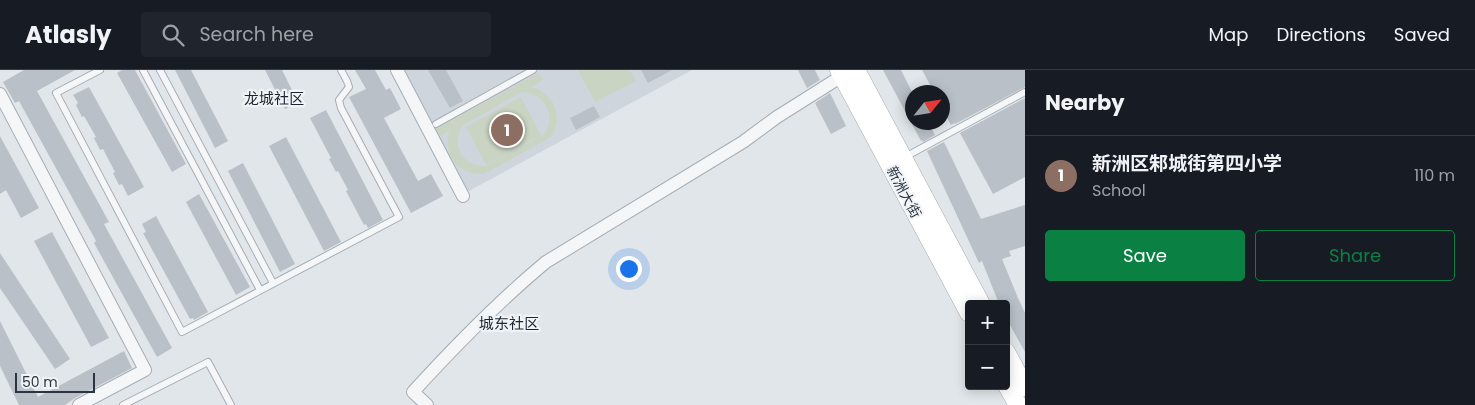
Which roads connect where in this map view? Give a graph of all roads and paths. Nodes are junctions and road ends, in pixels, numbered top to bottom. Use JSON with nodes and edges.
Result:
{"nodes":[{"id":1,"x":100,"y":70,"type":"edge"},
{"id":2,"x":144,"y":70,"type":"edge"},
{"id":3,"x":160,"y":70,"type":"edge"},
{"id":4,"x":341,"y":70,"type":"edge"},
{"id":5,"x":396,"y":70,"type":"edge"},
{"id":6,"x":533,"y":70,"type":"edge"},
{"id":7,"x":846,"y":72,"type":"edge"},
{"id":8,"x":1025,"y":92,"type":"edge"},
{"id":9,"x":0,"y":94,"type":"edge"},
{"id":10,"x":436,"y":124,"type":"dead end"},
{"id":11,"x":903,"y":158,"type":"junction"},
{"id":12,"x":463,"y":196,"type":"dead end"},
{"id":13,"x":273,"y":283,"type":"junction"},
{"id":14,"x":260,"y":290,"type":"junction"},
{"id":15,"x":979,"y":300,"type":"edge"},
{"id":16,"x":965,"y":305,"type":"edge"},
{"id":17,"x":1010,"y":359,"type":"edge"},
{"id":18,"x":1025,"y":387,"type":"edge"},
{"id":19,"x":1009,"y":390,"type":"edge"},
{"id":20,"x":79,"y":405,"type":"edge"},
{"id":21,"x":123,"y":405,"type":"edge"},
{"id":22,"x":232,"y":405,"type":"edge"},
{"id":23,"x":427,"y":405,"type":"edge"},
{"id":24,"x":1018,"y":405,"type":"edge"}],
"edges":[{"from":1,"to":14,"type":"lane"},
{"from":2,"to":14,"type":"lane"},
{"from":3,"to":13,"type":"lane"},
{"from":4,"to":13,"type":"lane"},
{"from":5,"to":12,"type":"street"},
{"from":6,"to":10,"type":"lane"},
{"from":7,"to":11,"type":"main road","name":"新洲大街"},
{"from":7,"to":16,"type":"main road","name":"新洲大街"},
{"from":7,"to":23,"type":"street"},
{"from":8,"to":11,"type":"lane"},
{"from":9,"to":20,"type":"street"},
{"from":11,"to":15,"type":"main road","name":"新洲大街"},
{"from":13,"to":14,"type":"lane"},
{"from":17,"to":18,"type":"main road"},
{"from":19,"to":24,"type":"main road"},
{"from":21,"to":22,"type":"lane"}]}
